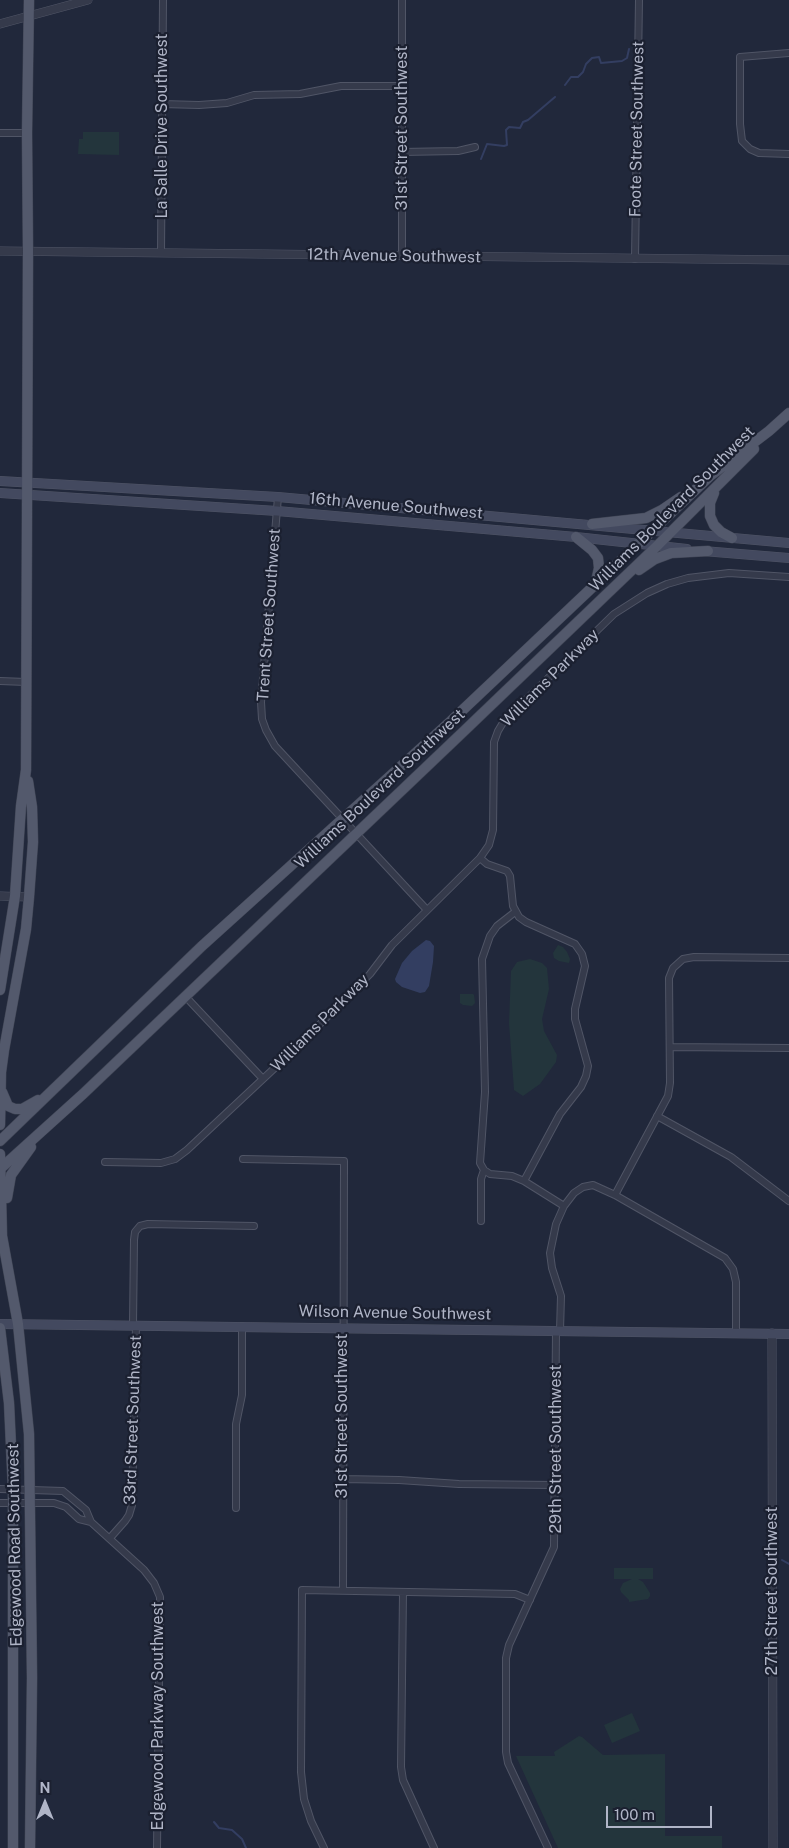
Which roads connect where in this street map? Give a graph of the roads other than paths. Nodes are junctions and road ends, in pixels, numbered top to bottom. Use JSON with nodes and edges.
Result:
{"nodes":[{"id":1,"x":29,"y":0,"type":"edge"},
{"id":2,"x":88,"y":0,"type":"edge"},
{"id":3,"x":163,"y":0,"type":"edge"},
{"id":4,"x":402,"y":0,"type":"edge"},
{"id":5,"x":639,"y":0,"type":"edge"},
{"id":6,"x":29,"y":16,"type":"junction"},
{"id":7,"x":0,"y":24,"type":"edge"},
{"id":8,"x":789,"y":53,"type":"edge"},
{"id":9,"x":402,"y":86,"type":"junction"},
{"id":10,"x":162,"y":104,"type":"junction"},
{"id":11,"x":0,"y":133,"type":"edge"},
{"id":12,"x":27,"y":133,"type":"junction"},
{"id":13,"x":475,"y":148,"type":"dead end"},
{"id":14,"x":401,"y":152,"type":"junction"},
{"id":15,"x":789,"y":154,"type":"edge"},
{"id":16,"x":0,"y":251,"type":"edge"},
{"id":17,"x":28,"y":251,"type":"junction"},
{"id":18,"x":161,"y":253,"type":"junction"},
{"id":19,"x":402,"y":256,"type":"junction"},
{"id":20,"x":635,"y":258,"type":"junction"},
{"id":21,"x":789,"y":260,"type":"edge"},
{"id":22,"x":789,"y":413,"type":"edge"},
{"id":23,"x":775,"y":426,"type":"junction"},
{"id":24,"x":710,"y":476,"type":"junction"},
{"id":25,"x":0,"y":481,"type":"edge"},
{"id":26,"x":28,"y":482,"type":"junction"},
{"id":27,"x":716,"y":489,"type":"junction"},
{"id":28,"x":0,"y":492,"type":"edge"},
{"id":29,"x":27,"y":494,"type":"junction"},
{"id":30,"x":278,"y":496,"type":"junction"},
{"id":31,"x":277,"y":511,"type":"junction"},
{"id":32,"x":592,"y":524,"type":"junction"},
{"id":33,"x":654,"y":530,"type":"junction"},
{"id":34,"x":671,"y":532,"type":"junction"},
{"id":35,"x":576,"y":537,"type":"junction"},
{"id":36,"x":732,"y":538,"type":"junction"},
{"id":37,"x":640,"y":543,"type":"junction"},
{"id":38,"x":789,"y":544,"type":"edge"},
{"id":39,"x":658,"y":546,"type":"junction"},
{"id":40,"x":708,"y":551,"type":"junction"},
{"id":41,"x":789,"y":558,"type":"edge"},
{"id":42,"x":789,"y":576,"type":"edge"},
{"id":43,"x":595,"y":586,"type":"junction"},
{"id":44,"x":615,"y":586,"type":"junction"},
{"id":45,"x":0,"y":681,"type":"edge"},
{"id":46,"x":26,"y":682,"type":"junction"},
{"id":47,"x":26,"y":770,"type":"junction"},
{"id":48,"x":344,"y":818,"type":"junction"},
{"id":49,"x":356,"y":832,"type":"junction"},
{"id":50,"x":480,"y":858,"type":"junction"},
{"id":51,"x":0,"y":896,"type":"edge"},
{"id":52,"x":15,"y":896,"type":"junction"},
{"id":53,"x":29,"y":897,"type":"junction"},
{"id":54,"x":428,"y":910,"type":"junction"},
{"id":55,"x":515,"y":912,"type":"junction"},
{"id":56,"x":789,"y":958,"type":"edge"},
{"id":57,"x":0,"y":990,"type":"edge"},
{"id":58,"x":185,"y":996,"type":"junction"},
{"id":59,"x":670,"y":1047,"type":"junction"},
{"id":60,"x":789,"y":1048,"type":"edge"},
{"id":61,"x":263,"y":1079,"type":"junction"},
{"id":62,"x":1,"y":1088,"type":"edge"},
{"id":63,"x":48,"y":1095,"type":"junction"},
{"id":64,"x":657,"y":1116,"type":"junction"},
{"id":65,"x":0,"y":1125,"type":"edge"},
{"id":66,"x":46,"y":1127,"type":"junction"},
{"id":67,"x":0,"y":1142,"type":"edge"},
{"id":68,"x":0,"y":1154,"type":"edge"},
{"id":69,"x":243,"y":1158,"type":"dead end"},
{"id":70,"x":105,"y":1162,"type":"dead end"},
{"id":71,"x":0,"y":1168,"type":"edge"},
{"id":72,"x":484,"y":1170,"type":"junction"},
{"id":73,"x":524,"y":1181,"type":"junction"},
{"id":74,"x":615,"y":1195,"type":"junction"},
{"id":75,"x":789,"y":1201,"type":"edge"},
{"id":76,"x":564,"y":1206,"type":"junction"},
{"id":77,"x":481,"y":1221,"type":"dead end"},
{"id":78,"x":254,"y":1226,"type":"dead end"},
{"id":79,"x":2,"y":1236,"type":"junction"},
{"id":80,"x":0,"y":1324,"type":"edge"},
{"id":81,"x":18,"y":1324,"type":"junction"},
{"id":82,"x":134,"y":1325,"type":"junction"},
{"id":83,"x":242,"y":1326,"type":"junction"},
{"id":84,"x":0,"y":1328,"type":"edge"},
{"id":85,"x":342,"y":1328,"type":"junction"},
{"id":86,"x":558,"y":1331,"type":"junction"},
{"id":87,"x":736,"y":1333,"type":"junction"},
{"id":88,"x":772,"y":1333,"type":"junction"},
{"id":89,"x":789,"y":1334,"type":"edge"},
{"id":90,"x":342,"y":1479,"type":"junction"},
{"id":91,"x":555,"y":1485,"type":"junction"},
{"id":92,"x":0,"y":1489,"type":"edge"},
{"id":93,"x":12,"y":1489,"type":"junction"},
{"id":94,"x":30,"y":1490,"type":"junction"},
{"id":95,"x":0,"y":1503,"type":"edge"},
{"id":96,"x":12,"y":1503,"type":"junction"},
{"id":97,"x":30,"y":1503,"type":"junction"},
{"id":98,"x":236,"y":1508,"type":"dead end"},
{"id":99,"x":91,"y":1522,"type":"junction"},
{"id":100,"x":110,"y":1538,"type":"junction"},
{"id":101,"x":343,"y":1590,"type":"junction"},
{"id":102,"x":403,"y":1592,"type":"junction"},
{"id":103,"x":530,"y":1600,"type":"junction"},
{"id":104,"x":12,"y":1848,"type":"edge"},
{"id":105,"x":30,"y":1848,"type":"edge"},
{"id":106,"x":157,"y":1848,"type":"edge"},
{"id":107,"x":324,"y":1848,"type":"edge"},
{"id":108,"x":434,"y":1848,"type":"edge"},
{"id":109,"x":548,"y":1848,"type":"edge"},
{"id":110,"x":772,"y":1848,"type":"edge"}],
"edges":[{"from":1,"to":6,"type":"main road"},
{"from":2,"to":6,"type":"street"},
{"from":3,"to":10,"type":"street","name":"La Salle Drive Southwest"},
{"from":4,"to":9,"type":"street","name":"31st Street Southwest"},
{"from":5,"to":20,"type":"street","name":"Foote Street Southwest"},
{"from":6,"to":7,"type":"street"},
{"from":6,"to":12,"type":"main road"},
{"from":8,"to":15,"type":"street"},
{"from":9,"to":10,"type":"street"},
{"from":9,"to":14,"type":"street","name":"31st Street Southwest"},
{"from":10,"to":18,"type":"street","name":"La Salle Drive Southwest"},
{"from":11,"to":12,"type":"street"},
{"from":12,"to":17,"type":"main road"},
{"from":13,"to":14,"type":"street"},
{"from":14,"to":19,"type":"street","name":"31st Street Southwest"},
{"from":16,"to":17,"type":"street","name":"12th Avenue Southwest"},
{"from":17,"to":18,"type":"street","name":"12th Avenue Southwest"},
{"from":17,"to":26,"type":"main road"},
{"from":18,"to":19,"type":"street","name":"12th Avenue Southwest"},
{"from":19,"to":20,"type":"street","name":"12th Avenue Southwest"},
{"from":20,"to":21,"type":"street","name":"12th Avenue Southwest"},
{"from":22,"to":23,"type":"main road","name":"Williams Boulevard Southwest"},
{"from":23,"to":24,"type":"main road","name":"Williams Boulevard Southwest"},
{"from":23,"to":27,"type":"main road","name":"Williams Boulevard Southwest"},
{"from":24,"to":32,"type":"main road"},
{"from":24,"to":33,"type":"main road","name":"Williams Boulevard Southwest"},
{"from":25,"to":26,"type":"main road","name":"16th Avenue Southwest"},
{"from":26,"to":29,"type":"main road"},
{"from":26,"to":30,"type":"main road","name":"16th Avenue Southwest"},
{"from":27,"to":34,"type":"main road","name":"Williams Boulevard Southwest"},
{"from":27,"to":36,"type":"main road"},
{"from":28,"to":29,"type":"main road","name":"16th Avenue Southwest"},
{"from":29,"to":31,"type":"main road","name":"16th Avenue Southwest"},
{"from":29,"to":46,"type":"main road"},
{"from":30,"to":31,"type":"street","name":"Trent Street Southwest"},
{"from":30,"to":32,"type":"main road","name":"16th Avenue Southwest"},
{"from":31,"to":35,"type":"main road","name":"16th Avenue Southwest"},
{"from":31,"to":48,"type":"street","name":"Trent Street Southwest"},
{"from":32,"to":33,"type":"main road","name":"16th Avenue Southwest"},
{"from":33,"to":34,"type":"main road","name":"16th Avenue Southwest"},
{"from":33,"to":37,"type":"main road","name":"Williams Boulevard Southwest"},
{"from":34,"to":36,"type":"main road","name":"16th Avenue Southwest"},
{"from":34,"to":39,"type":"main road","name":"Williams Boulevard Southwest"},
{"from":35,"to":37,"type":"main road","name":"16th Avenue Southwest"},
{"from":35,"to":43,"type":"main road"},
{"from":36,"to":38,"type":"main road","name":"16th Avenue Southwest"},
{"from":37,"to":39,"type":"main road","name":"16th Avenue Southwest"},
{"from":37,"to":43,"type":"main road","name":"Williams Boulevard Southwest"},
{"from":39,"to":40,"type":"main road","name":"16th Avenue Southwest"},
{"from":39,"to":44,"type":"main road","name":"Williams Boulevard Southwest"},
{"from":40,"to":41,"type":"main road","name":"16th Avenue Southwest"},
{"from":40,"to":44,"type":"main road"},
{"from":42,"to":50,"type":"street","name":"Williams Parkway"},
{"from":43,"to":48,"type":"main road","name":"Williams Boulevard Southwest"},
{"from":44,"to":49,"type":"main road","name":"Williams Boulevard Southwest"},
{"from":45,"to":46,"type":"street"},
{"from":46,"to":47,"type":"main road"},
{"from":47,"to":52,"type":"main road"},
{"from":47,"to":53,"type":"main road"},
{"from":48,"to":49,"type":"street","name":"Trent Street Southwest"},
{"from":48,"to":63,"type":"main road","name":"Williams Boulevard Southwest"},
{"from":49,"to":54,"type":"street","name":"Trent Street Southwest"},
{"from":49,"to":58,"type":"main road","name":"Williams Boulevard Southwest"},
{"from":50,"to":54,"type":"street","name":"Williams Parkway"},
{"from":50,"to":55,"type":"street"},
{"from":51,"to":52,"type":"street"},
{"from":52,"to":53,"type":"street"},
{"from":52,"to":57,"type":"main road"},
{"from":53,"to":62,"type":"main road"},
{"from":54,"to":61,"type":"street","name":"Williams Parkway"},
{"from":55,"to":72,"type":"street"},
{"from":55,"to":73,"type":"street"},
{"from":56,"to":59,"type":"street"},
{"from":58,"to":61,"type":"street","name":"Williams Parkway"},
{"from":58,"to":66,"type":"main road","name":"Williams Boulevard Southwest"},
{"from":59,"to":60,"type":"street"},
{"from":59,"to":64,"type":"street"},
{"from":61,"to":70,"type":"street","name":"Williams Parkway"},
{"from":62,"to":63,"type":"main road"},
{"from":62,"to":65,"type":"main road"},
{"from":63,"to":67,"type":"main road","name":"Williams Boulevard Southwest"},
{"from":64,"to":74,"type":"street"},
{"from":64,"to":75,"type":"street"},
{"from":66,"to":71,"type":"main road","name":"Williams Boulevard Southwest"},
{"from":66,"to":79,"type":"main road"},
{"from":68,"to":71,"type":"main road","name":"Edgewood Road Southwest"},
{"from":69,"to":85,"type":"street","name":"31st Street Southwest"},
{"from":71,"to":79,"type":"main road","name":"Edgewood Road Southwest"},
{"from":72,"to":73,"type":"street"},
{"from":72,"to":77,"type":"street"},
{"from":73,"to":76,"type":"street"},
{"from":74,"to":76,"type":"street","name":"29th Street Southwest"},
{"from":74,"to":87,"type":"street","name":"29th Street Southwest"},
{"from":76,"to":86,"type":"street","name":"29th Street Southwest"},
{"from":78,"to":82,"type":"street","name":"33rd Street Southwest"},
{"from":79,"to":81,"type":"main road","name":"Edgewood Road Southwest"},
{"from":80,"to":81,"type":"main road","name":"Wilson Avenue Southwest"},
{"from":81,"to":82,"type":"main road","name":"Wilson Avenue Southwest"},
{"from":81,"to":94,"type":"main road","name":"Edgewood Road Southwest"},
{"from":82,"to":83,"type":"main road","name":"Wilson Avenue Southwest"},
{"from":82,"to":100,"type":"street","name":"33rd Street Southwest"},
{"from":83,"to":85,"type":"main road","name":"Wilson Avenue Southwest"},
{"from":83,"to":98,"type":"street"},
{"from":84,"to":93,"type":"main road","name":"Edgewood Road Southwest"},
{"from":85,"to":86,"type":"main road","name":"Wilson Avenue Southwest"},
{"from":85,"to":90,"type":"street","name":"31st Street Southwest"},
{"from":86,"to":87,"type":"main road","name":"Wilson Avenue Southwest"},
{"from":86,"to":91,"type":"street","name":"29th Street Southwest"},
{"from":87,"to":88,"type":"main road","name":"Wilson Avenue Southwest"},
{"from":88,"to":89,"type":"main road","name":"Wilson Avenue Southwest"},
{"from":88,"to":110,"type":"street","name":"27th Street Southwest"},
{"from":90,"to":91,"type":"street"},
{"from":90,"to":101,"type":"street","name":"31st Street Southwest"},
{"from":91,"to":103,"type":"street","name":"29th Street Southwest"},
{"from":92,"to":93,"type":"street","name":"Edgewood Parkway Southwest"},
{"from":93,"to":94,"type":"street","name":"Edgewood Parkway Southwest"},
{"from":93,"to":96,"type":"main road","name":"Edgewood Road Southwest"},
{"from":94,"to":97,"type":"main road","name":"Edgewood Road Southwest"},
{"from":94,"to":99,"type":"street","name":"Edgewood Parkway Southwest"},
{"from":95,"to":96,"type":"street","name":"Edgewood Parkway Southwest"},
{"from":96,"to":97,"type":"street","name":"Edgewood Parkway Southwest"},
{"from":96,"to":104,"type":"main road","name":"Edgewood Road Southwest"},
{"from":97,"to":99,"type":"street","name":"Edgewood Parkway Southwest"},
{"from":97,"to":105,"type":"main road","name":"Edgewood Road Southwest"},
{"from":99,"to":100,"type":"street","name":"Edgewood Parkway Southwest"},
{"from":100,"to":106,"type":"street","name":"Edgewood Parkway Southwest"},
{"from":101,"to":102,"type":"street"},
{"from":101,"to":107,"type":"street"},
{"from":102,"to":103,"type":"street"},
{"from":102,"to":108,"type":"street"},
{"from":103,"to":109,"type":"street","name":"29th Street Southwest"}]}
